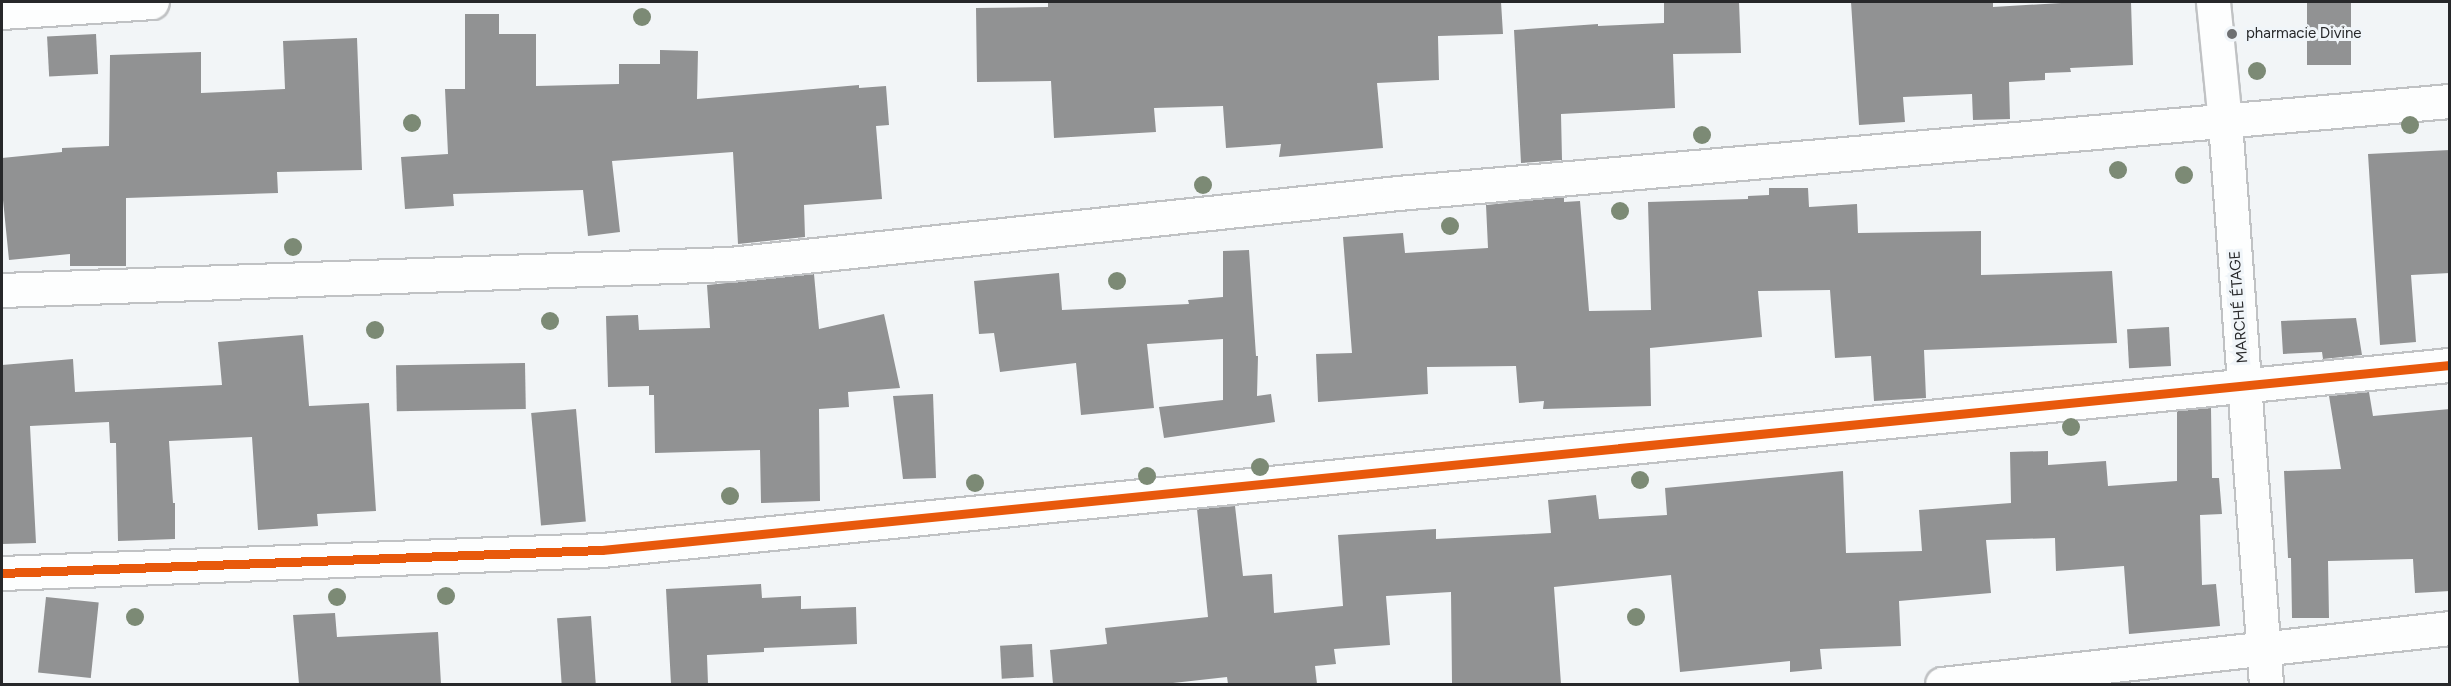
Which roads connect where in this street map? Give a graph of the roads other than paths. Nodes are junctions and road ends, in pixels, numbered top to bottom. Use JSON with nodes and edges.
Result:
{"nodes":[{"id":1,"x":152,"y":2,"type":"edge"},
{"id":2,"x":2213,"y":2,"type":"edge"},
{"id":3,"x":2,"y":12,"type":"edge"},
{"id":4,"x":2450,"y":101,"type":"edge"},
{"id":5,"x":2225,"y":122,"type":"junction"},
{"id":6,"x":2,"y":290,"type":"edge"},
{"id":7,"x":2450,"y":365,"type":"edge"},
{"id":8,"x":2245,"y":385,"type":"junction"},
{"id":9,"x":2,"y":573,"type":"edge"},
{"id":10,"x":2450,"y":628,"type":"edge"},
{"id":11,"x":2264,"y":648,"type":"junction"},
{"id":12,"x":1942,"y":684,"type":"edge"},
{"id":13,"x":2266,"y":684,"type":"edge"}],
"edges":[{"from":1,"to":3,"type":"street"},
{"from":2,"to":5,"type":"street","name":"MARCHÉ ÉTAGE"},
{"from":4,"to":5,"type":"street"},
{"from":5,"to":6,"type":"street"},
{"from":5,"to":8,"type":"street","name":"MARCHÉ ÉTAGE"},
{"from":7,"to":8,"type":"street"},
{"from":8,"to":9,"type":"street"},
{"from":8,"to":11,"type":"street","name":"MARCHÉ ÉTAGE"},
{"from":10,"to":11,"type":"street"},
{"from":11,"to":12,"type":"street"},
{"from":11,"to":13,"type":"street","name":"MARCHÉ ÉTAGE"}]}
